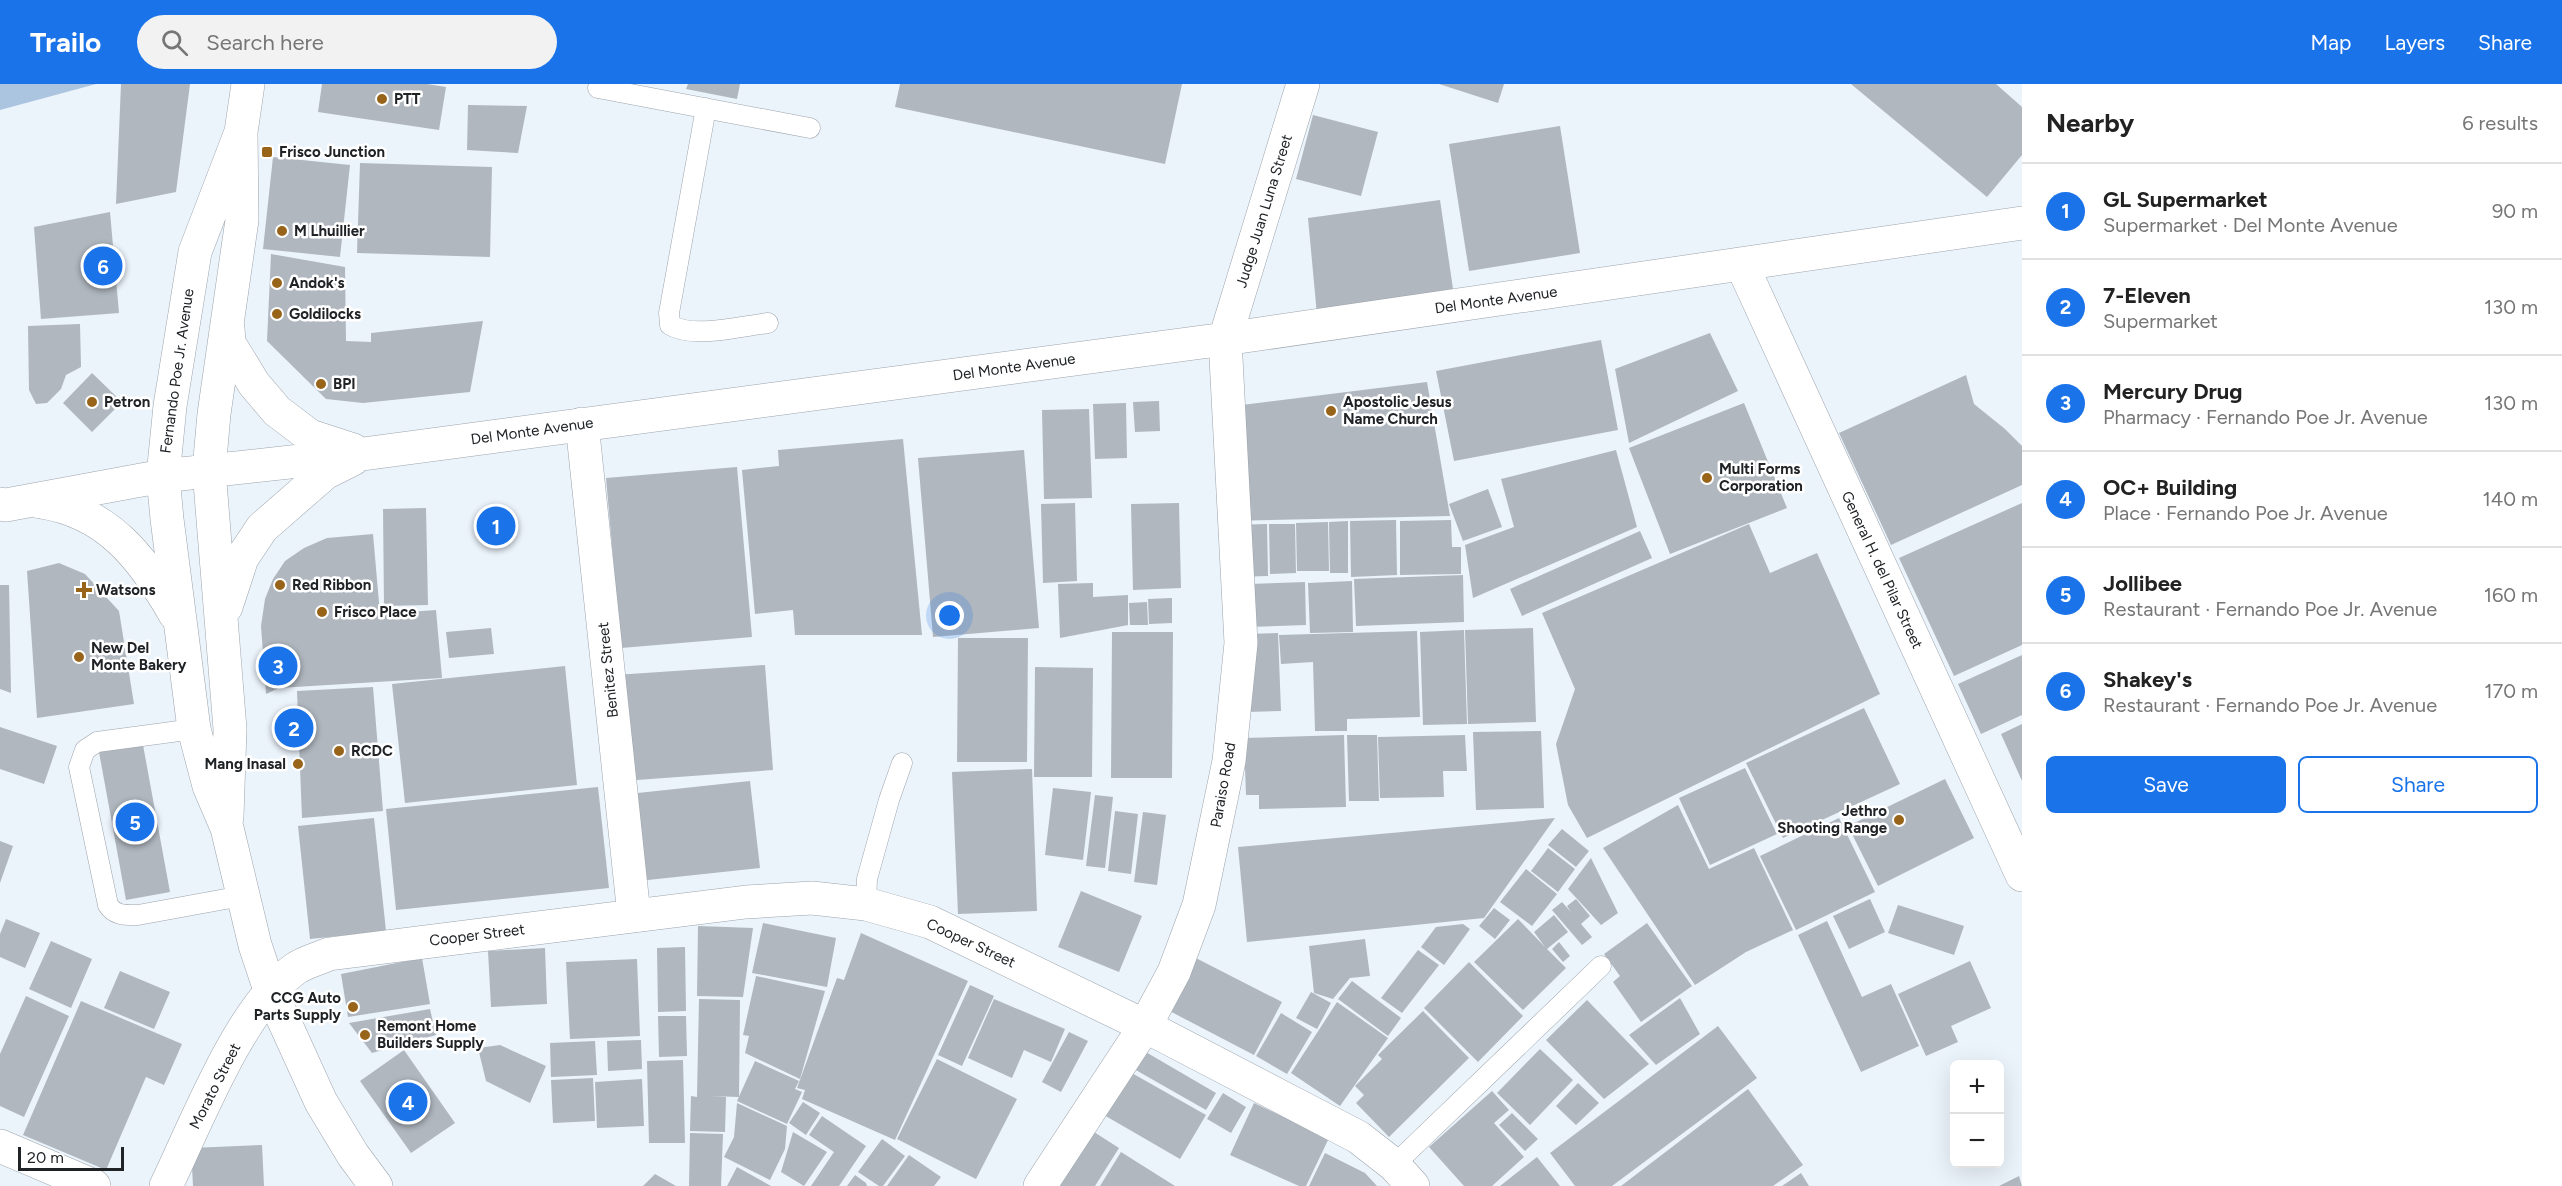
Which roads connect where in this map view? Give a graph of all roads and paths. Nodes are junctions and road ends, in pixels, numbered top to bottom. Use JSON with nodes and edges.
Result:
{"nodes":[{"id":1,"x":248,"y":84,"type":"edge"},
{"id":2,"x":1303,"y":84,"type":"edge"},
{"id":3,"x":598,"y":88,"type":"dead end"},
{"id":4,"x":706,"y":108,"type":"junction"},
{"id":5,"x":810,"y":128,"type":"dead end"},
{"id":6,"x":241,"y":132,"type":"junction"},
{"id":7,"x":2022,"y":223,"type":"edge"},
{"id":8,"x":1742,"y":265,"type":"junction"},
{"id":9,"x":227,"y":323,"type":"junction"},
{"id":10,"x":768,"y":323,"type":"dead end"},
{"id":11,"x":1225,"y":339,"type":"junction"},
{"id":12,"x":582,"y":424,"type":"junction"},
{"id":13,"x":363,"y":454,"type":"junction"},
{"id":14,"x":209,"y":470,"type":"junction"},
{"id":15,"x":163,"y":476,"type":"junction"},
{"id":16,"x":2,"y":506,"type":"edge"},
{"id":17,"x":180,"y":624,"type":"junction"},
{"id":18,"x":222,"y":626,"type":"junction"},
{"id":19,"x":194,"y":729,"type":"junction"},
{"id":20,"x":902,"y":763,"type":"dead end"},
{"id":21,"x":227,"y":828,"type":"junction"},
{"id":22,"x":2022,"y":875,"type":"edge"},
{"id":23,"x":242,"y":896,"type":"junction"},
{"id":24,"x":866,"y":904,"type":"junction"},
{"id":25,"x":634,"y":915,"type":"junction"},
{"id":26,"x":1600,"y":966,"type":"dead end"},
{"id":27,"x":270,"y":990,"type":"junction"},
{"id":28,"x":1145,"y":1026,"type":"junction"},
{"id":29,"x":0,"y":1146,"type":"edge"},
{"id":30,"x":1404,"y":1175,"type":"edge"},
{"id":31,"x":94,"y":1186,"type":"edge"},
{"id":32,"x":166,"y":1186,"type":"edge"},
{"id":33,"x":376,"y":1186,"type":"edge"},
{"id":34,"x":1040,"y":1186,"type":"edge"}],
"edges":[{"from":1,"to":6,"type":"main road","name":"Fernando Poe Jr. Avenue"},
{"from":2,"to":11,"type":"main road","name":"Judge Juan Luna Street"},
{"from":3,"to":4,"type":"lane"},
{"from":4,"to":5,"type":"lane"},
{"from":4,"to":10,"type":"lane"},
{"from":6,"to":9,"type":"main road","name":"Fernando Poe Jr. Avenue"},
{"from":6,"to":15,"type":"main road","name":"Fernando Poe Jr. Avenue"},
{"from":7,"to":8,"type":"main road","name":"Del Monte Avenue"},
{"from":8,"to":11,"type":"main road","name":"Del Monte Avenue"},
{"from":8,"to":22,"type":"main road","name":"General H. del Pilar Street"},
{"from":9,"to":13,"type":"main road"},
{"from":9,"to":14,"type":"main road","name":"Fernando Poe Jr. Avenue"},
{"from":11,"to":12,"type":"main road","name":"Del Monte Avenue"},
{"from":11,"to":28,"type":"main road","name":"Paraiso Road"},
{"from":12,"to":13,"type":"main road","name":"Del Monte Avenue"},
{"from":12,"to":25,"type":"main road","name":"Benitez Street"},
{"from":13,"to":14,"type":"main road","name":"Del Monte Avenue"},
{"from":13,"to":18,"type":"main road"},
{"from":14,"to":15,"type":"main road","name":"Del Monte Avenue"},
{"from":14,"to":18,"type":"main road","name":"Fernando Poe Jr. Avenue"},
{"from":15,"to":16,"type":"main road","name":"Del Monte Avenue"},
{"from":15,"to":17,"type":"main road","name":"Fernando Poe Jr. Avenue"},
{"from":16,"to":17,"type":"main road"},
{"from":17,"to":19,"type":"main road","name":"Fernando Poe Jr. Avenue"},
{"from":18,"to":21,"type":"main road","name":"Fernando Poe Jr. Avenue"},
{"from":19,"to":21,"type":"main road","name":"Fernando Poe Jr. Avenue"},
{"from":19,"to":23,"type":"lane"},
{"from":20,"to":24,"type":"lane"},
{"from":21,"to":23,"type":"main road","name":"Fernando Poe Jr. Avenue"},
{"from":23,"to":27,"type":"main road","name":"Fernando Poe Jr. Avenue"},
{"from":24,"to":25,"type":"main road","name":"Cooper Street"},
{"from":24,"to":28,"type":"main road","name":"Cooper Street"},
{"from":25,"to":27,"type":"main road","name":"Cooper Street"},
{"from":26,"to":30,"type":"lane"},
{"from":27,"to":32,"type":"main road","name":"Morato Street"},
{"from":27,"to":33,"type":"main road","name":"Fernando Poe Jr. Avenue"},
{"from":28,"to":30,"type":"main road","name":"Cooper Street"},
{"from":28,"to":34,"type":"main road","name":"Paraiso Road"},
{"from":29,"to":31,"type":"main road"}]}
